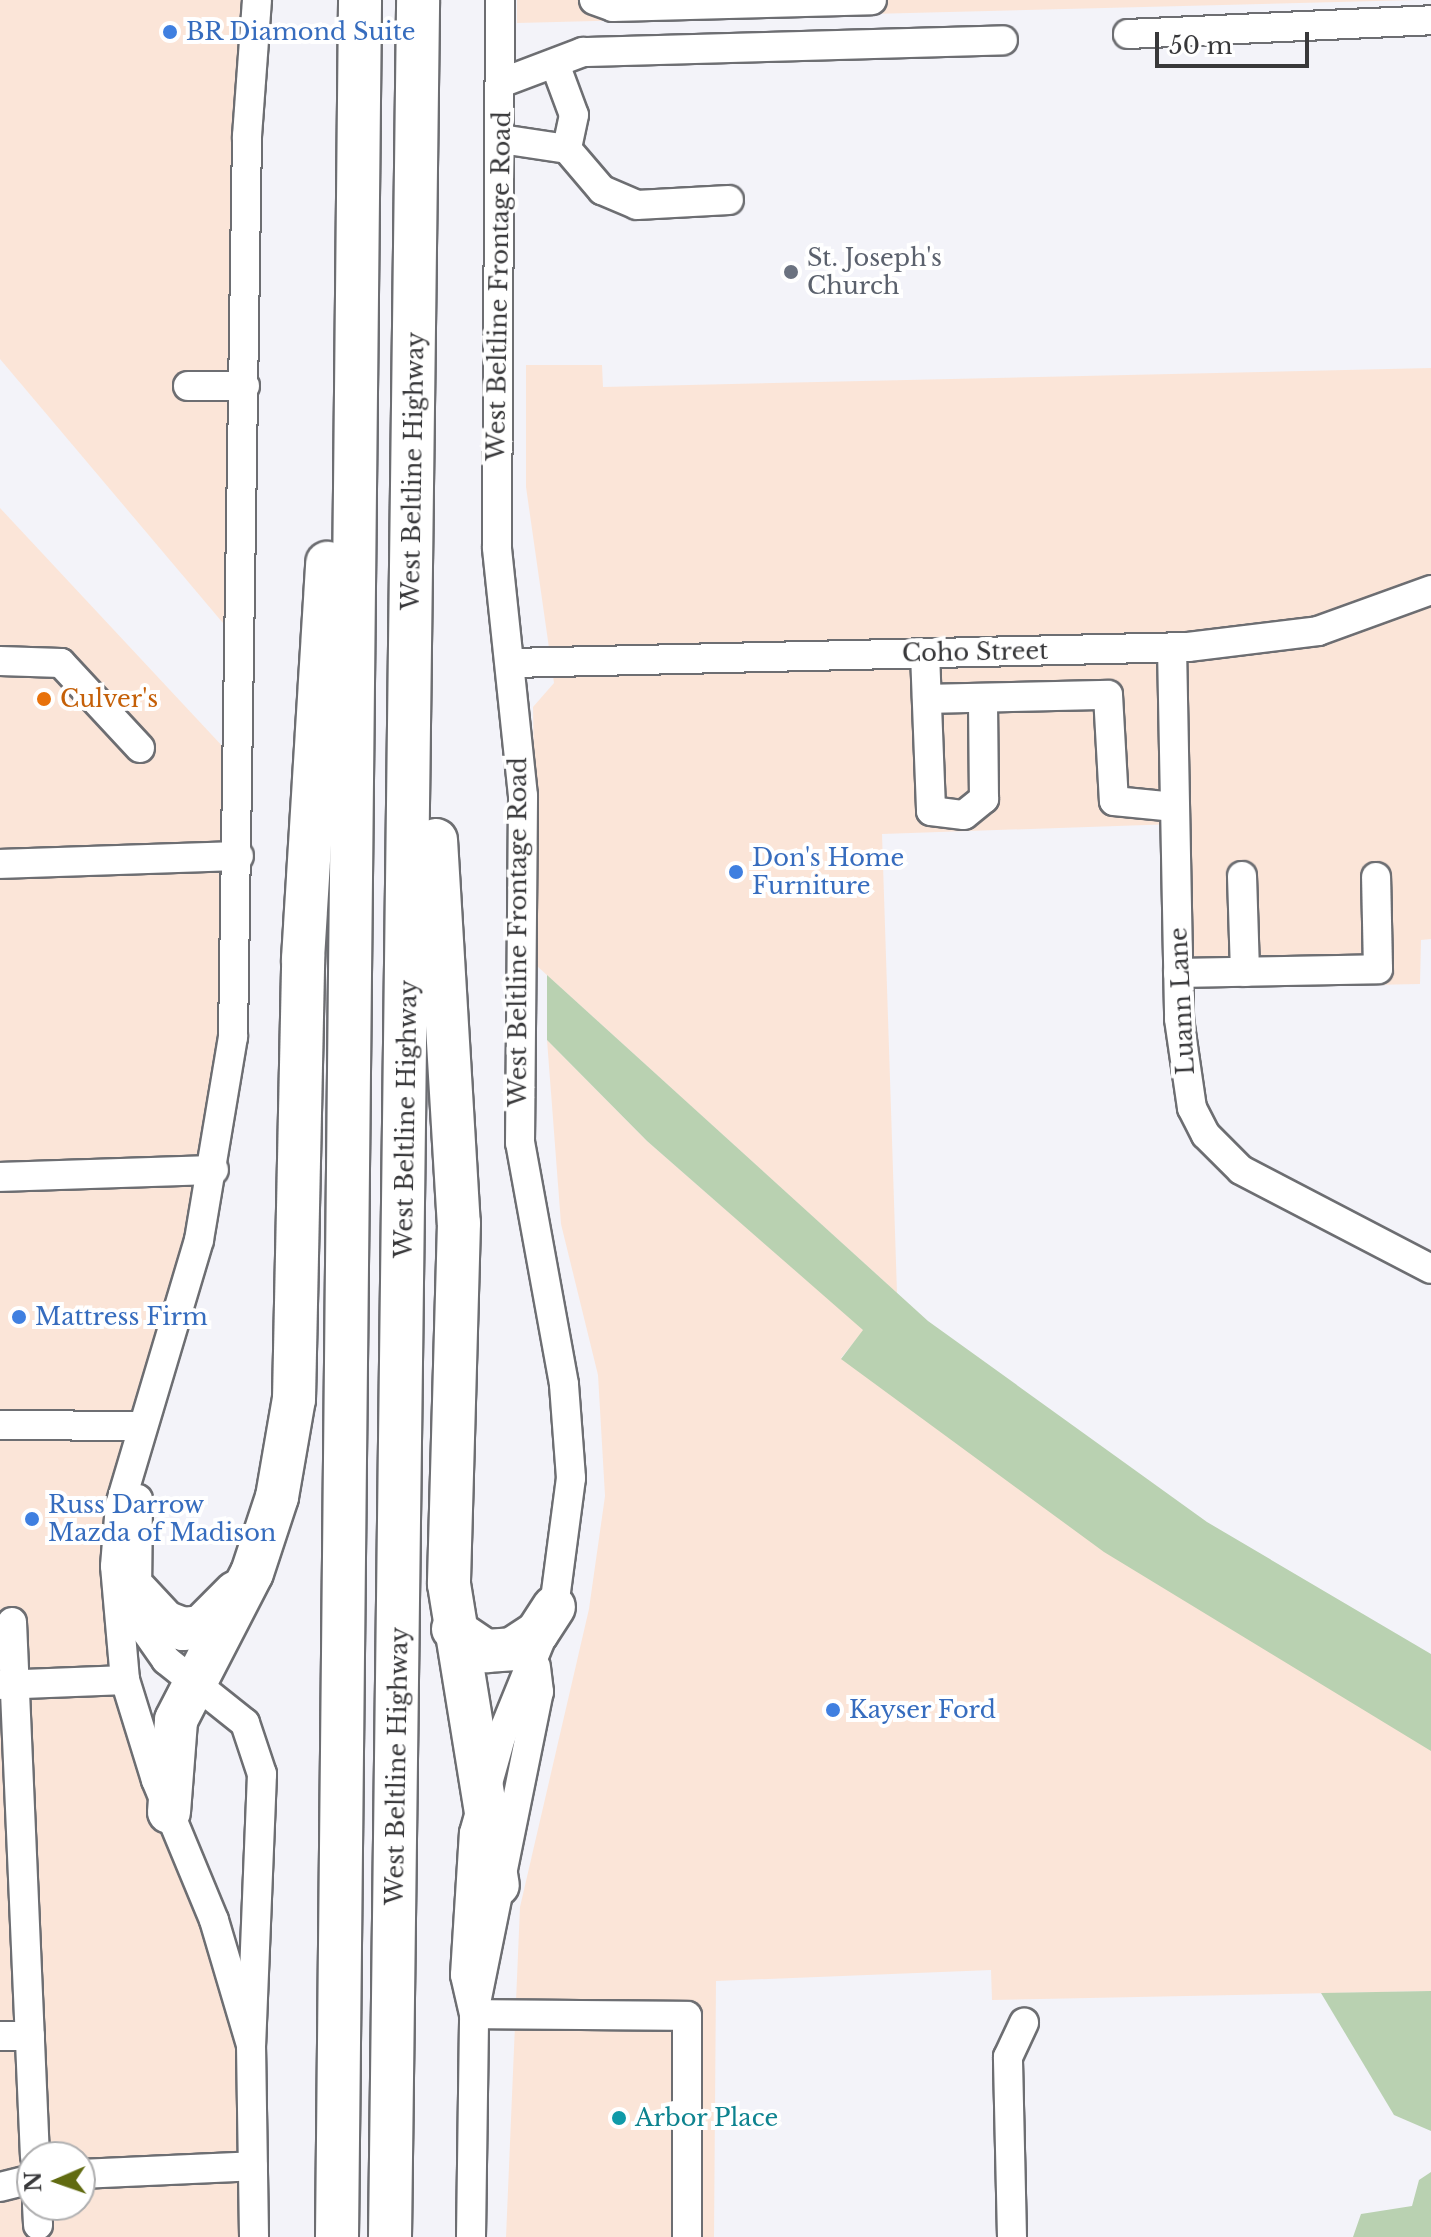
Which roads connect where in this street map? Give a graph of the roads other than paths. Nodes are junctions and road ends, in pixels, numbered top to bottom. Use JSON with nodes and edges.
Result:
{"nodes":[{"id":1,"x":257,"y":0,"type":"edge"},
{"id":2,"x":360,"y":0,"type":"edge"},
{"id":3,"x":418,"y":0,"type":"edge"},
{"id":4,"x":500,"y":0,"type":"edge"},
{"id":5,"x":594,"y":0,"type":"edge"},
{"id":6,"x":872,"y":0,"type":"edge"},
{"id":7,"x":1431,"y":20,"type":"edge"},
{"id":8,"x":1128,"y":34,"type":"dead end"},
{"id":9,"x":1003,"y":40,"type":"dead end"},
{"id":10,"x":555,"y":64,"type":"junction"},
{"id":11,"x":501,"y":83,"type":"junction"},
{"id":12,"x":501,"y":139,"type":"junction"},
{"id":13,"x":567,"y":149,"type":"junction"},
{"id":14,"x":356,"y":151,"type":"junction"},
{"id":15,"x":729,"y":200,"type":"dead end"},
{"id":16,"x":188,"y":386,"type":"dead end"},
{"id":17,"x":245,"y":386,"type":"junction"},
{"id":18,"x":414,"y":418,"type":"junction"},
{"id":19,"x":1431,"y":590,"type":"edge"},
{"id":20,"x":1172,"y":647,"type":"junction"},
{"id":21,"x":925,"y":653,"type":"junction"},
{"id":22,"x":0,"y":661,"type":"edge"},
{"id":23,"x":511,"y":663,"type":"junction"},
{"id":24,"x":983,"y":698,"type":"junction"},
{"id":25,"x":927,"y":699,"type":"junction"},
{"id":26,"x":140,"y":748,"type":"dead end"},
{"id":27,"x":1175,"y":807,"type":"junction"},
{"id":28,"x":239,"y":856,"type":"junction"},
{"id":29,"x":0,"y":864,"type":"edge"},
{"id":30,"x":1242,"y":876,"type":"dead end"},
{"id":31,"x":1376,"y":877,"type":"dead end"},
{"id":32,"x":1245,"y":972,"type":"junction"},
{"id":33,"x":1178,"y":973,"type":"junction"},
{"id":34,"x":214,"y":1170,"type":"junction"},
{"id":35,"x":0,"y":1177,"type":"edge"},
{"id":36,"x":1431,"y":1269,"type":"edge"},
{"id":37,"x":0,"y":1425,"type":"edge"},
{"id":38,"x":142,"y":1426,"type":"junction"},
{"id":39,"x":252,"y":1573,"type":"junction"},
{"id":40,"x":137,"y":1592,"type":"junction"},
{"id":41,"x":554,"y":1607,"type":"junction"},
{"id":42,"x":12,"y":1622,"type":"dead end"},
{"id":43,"x":453,"y":1629,"type":"junction"},
{"id":44,"x":536,"y":1666,"type":"junction"},
{"id":45,"x":125,"y":1680,"type":"junction"},
{"id":46,"x":7,"y":1685,"type":"edge"},
{"id":47,"x":197,"y":1685,"type":"junction"},
{"id":48,"x":484,"y":1790,"type":"junction"},
{"id":49,"x":169,"y":1812,"type":"junction"},
{"id":50,"x":498,"y":1885,"type":"junction"},
{"id":51,"x":474,"y":2014,"type":"junction"},
{"id":52,"x":1024,"y":2022,"type":"dead end"},
{"id":53,"x":0,"y":2036,"type":"edge"},
{"id":54,"x":30,"y":2036,"type":"junction"},
{"id":55,"x":251,"y":2045,"type":"junction"},
{"id":56,"x":34,"y":2141,"type":"edge"},
{"id":57,"x":253,"y":2166,"type":"junction"},
{"id":58,"x":96,"y":2173,"type":"edge"},
{"id":59,"x":254,"y":2237,"type":"edge"},
{"id":60,"x":337,"y":2237,"type":"edge"},
{"id":61,"x":390,"y":2237,"type":"edge"},
{"id":62,"x":471,"y":2237,"type":"edge"},
{"id":63,"x":687,"y":2237,"type":"edge"},
{"id":64,"x":1012,"y":2237,"type":"edge"}],
"edges":[{"from":1,"to":17,"type":"street"},
{"from":2,"to":14,"type":"highway"},
{"from":3,"to":18,"type":"highway","name":"West Beltline Highway"},
{"from":4,"to":11,"type":"street","name":"West Beltline Frontage Road"},
{"from":5,"to":6,"type":"street"},
{"from":7,"to":8,"type":"street"},
{"from":9,"to":10,"type":"street"},
{"from":10,"to":11,"type":"street"},
{"from":10,"to":13,"type":"street"},
{"from":11,"to":12,"type":"street","name":"West Beltline Frontage Road"},
{"from":12,"to":13,"type":"street"},
{"from":12,"to":23,"type":"street","name":"West Beltline Frontage Road"},
{"from":13,"to":15,"type":"street"},
{"from":14,"to":39,"type":"highway"},
{"from":14,"to":60,"type":"highway"},
{"from":16,"to":17,"type":"street"},
{"from":17,"to":28,"type":"street"},
{"from":18,"to":43,"type":"highway"},
{"from":18,"to":61,"type":"highway","name":"West Beltline Highway"},
{"from":19,"to":20,"type":"street","name":"Coho Street"},
{"from":20,"to":21,"type":"street","name":"Coho Street"},
{"from":20,"to":27,"type":"street","name":"Luann Lane"},
{"from":21,"to":23,"type":"street","name":"Coho Street"},
{"from":21,"to":25,"type":"street"},
{"from":22,"to":26,"type":"street"},
{"from":23,"to":41,"type":"street","name":"West Beltline Frontage Road"},
{"from":24,"to":25,"type":"street"},
{"from":24,"to":25,"type":"street"},
{"from":24,"to":27,"type":"street"},
{"from":27,"to":33,"type":"street","name":"Luann Lane"},
{"from":28,"to":29,"type":"street"},
{"from":28,"to":34,"type":"street"},
{"from":30,"to":32,"type":"street"},
{"from":31,"to":32,"type":"street"},
{"from":32,"to":33,"type":"street"},
{"from":33,"to":36,"type":"street","name":"Luann Lane"},
{"from":34,"to":35,"type":"street"},
{"from":34,"to":38,"type":"street"},
{"from":37,"to":38,"type":"street"},
{"from":38,"to":40,"type":"street"},
{"from":38,"to":45,"type":"street"},
{"from":39,"to":40,"type":"highway"},
{"from":39,"to":47,"type":"highway"},
{"from":40,"to":47,"type":"street"},
{"from":41,"to":43,"type":"highway"},
{"from":41,"to":44,"type":"street","name":"West Beltline Frontage Road"},
{"from":42,"to":46,"type":"street"},
{"from":43,"to":48,"type":"highway"},
{"from":44,"to":48,"type":"street","name":"West Beltline Frontage Road"},
{"from":44,"to":50,"type":"street","name":"West Beltline Frontage Road"},
{"from":45,"to":46,"type":"street"},
{"from":45,"to":49,"type":"street"},
{"from":46,"to":54,"type":"street"},
{"from":47,"to":49,"type":"highway"},
{"from":47,"to":55,"type":"street"},
{"from":48,"to":50,"type":"highway"},
{"from":48,"to":51,"type":"street","name":"West Beltline Frontage Road"},
{"from":49,"to":55,"type":"street"},
{"from":50,"to":51,"type":"street","name":"West Beltline Frontage Road"},
{"from":51,"to":62,"type":"street","name":"West Beltline Frontage Road"},
{"from":51,"to":63,"type":"street"},
{"from":52,"to":64,"type":"street"},
{"from":53,"to":54,"type":"street"},
{"from":54,"to":56,"type":"street"},
{"from":55,"to":57,"type":"street"},
{"from":57,"to":58,"type":"street"},
{"from":57,"to":59,"type":"street"}]}
